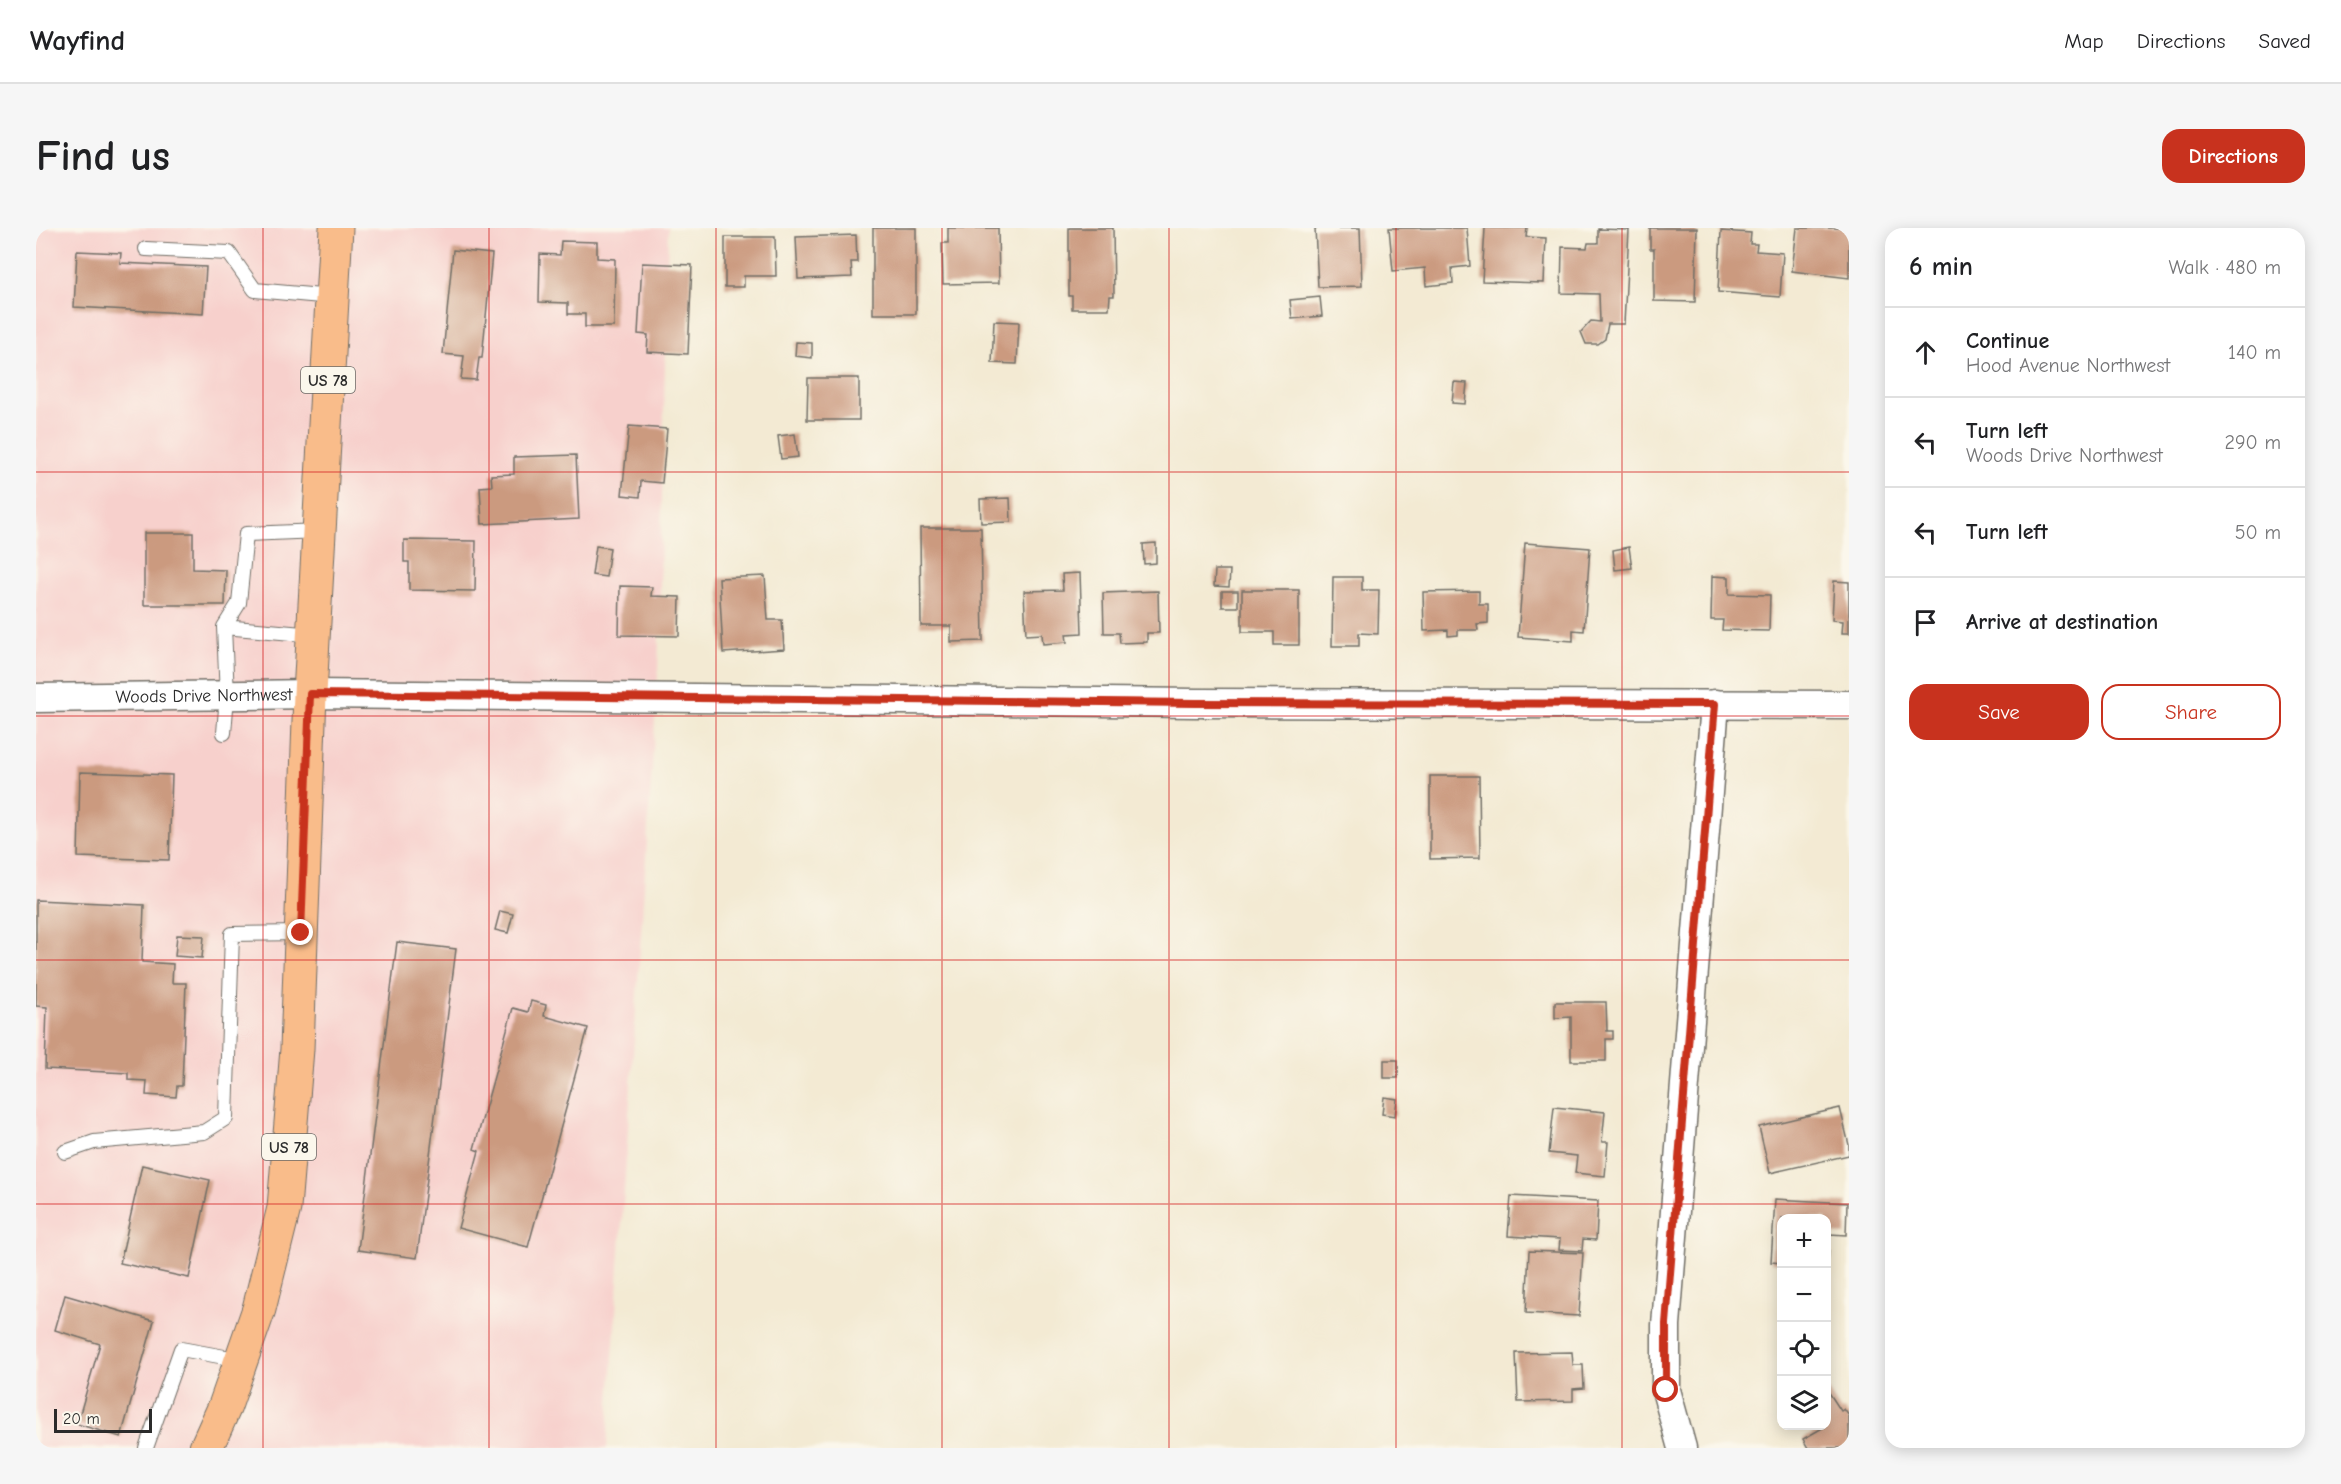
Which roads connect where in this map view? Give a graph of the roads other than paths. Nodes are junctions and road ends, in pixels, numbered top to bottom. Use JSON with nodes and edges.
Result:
{"nodes":[{"id":1,"x":336,"y":228,"type":"edge"},
{"id":2,"x":146,"y":249,"type":"dead end"},
{"id":3,"x":332,"y":297,"type":"junction"},
{"id":4,"x":319,"y":531,"type":"junction"},
{"id":5,"x":224,"y":627,"type":"junction"},
{"id":6,"x":314,"y":635,"type":"junction"},
{"id":7,"x":310,"y":694,"type":"junction"},
{"id":8,"x":227,"y":696,"type":"junction"},
{"id":9,"x":36,"y":698,"type":"edge"},
{"id":10,"x":1715,"y":704,"type":"junction"},
{"id":11,"x":1849,"y":705,"type":"edge"},
{"id":12,"x":224,"y":733,"type":"dead end"},
{"id":13,"x":301,"y":933,"type":"junction"},
{"id":14,"x":65,"y":1152,"type":"dead end"},
{"id":15,"x":242,"y":1360,"type":"junction"},
{"id":16,"x":146,"y":1448,"type":"edge"},
{"id":17,"x":206,"y":1448,"type":"edge"},
{"id":18,"x":1682,"y":1448,"type":"edge"}],
"edges":[{"from":1,"to":3,"type":"main road","number":"US 78"},
{"from":2,"to":3,"type":"lane"},
{"from":3,"to":4,"type":"main road","number":"US 78"},
{"from":4,"to":5,"type":"lane"},
{"from":4,"to":6,"type":"main road","number":"US 78"},
{"from":5,"to":6,"type":"lane"},
{"from":5,"to":8,"type":"lane"},
{"from":6,"to":7,"type":"main road","number":"US 78"},
{"from":7,"to":8,"type":"street","name":"Woods Drive Northwest"},
{"from":7,"to":10,"type":"street","name":"Woods Drive Northwest"},
{"from":7,"to":13,"type":"main road","number":"US 78"},
{"from":8,"to":9,"type":"street","name":"Woods Drive Northwest"},
{"from":8,"to":12,"type":"lane"},
{"from":10,"to":11,"type":"street","name":"Woods Drive Northwest"},
{"from":10,"to":18,"type":"street"},
{"from":13,"to":14,"type":"lane"},
{"from":13,"to":15,"type":"main road","number":"US 78"},
{"from":15,"to":16,"type":"lane"},
{"from":15,"to":17,"type":"main road","number":"US 78"}]}
